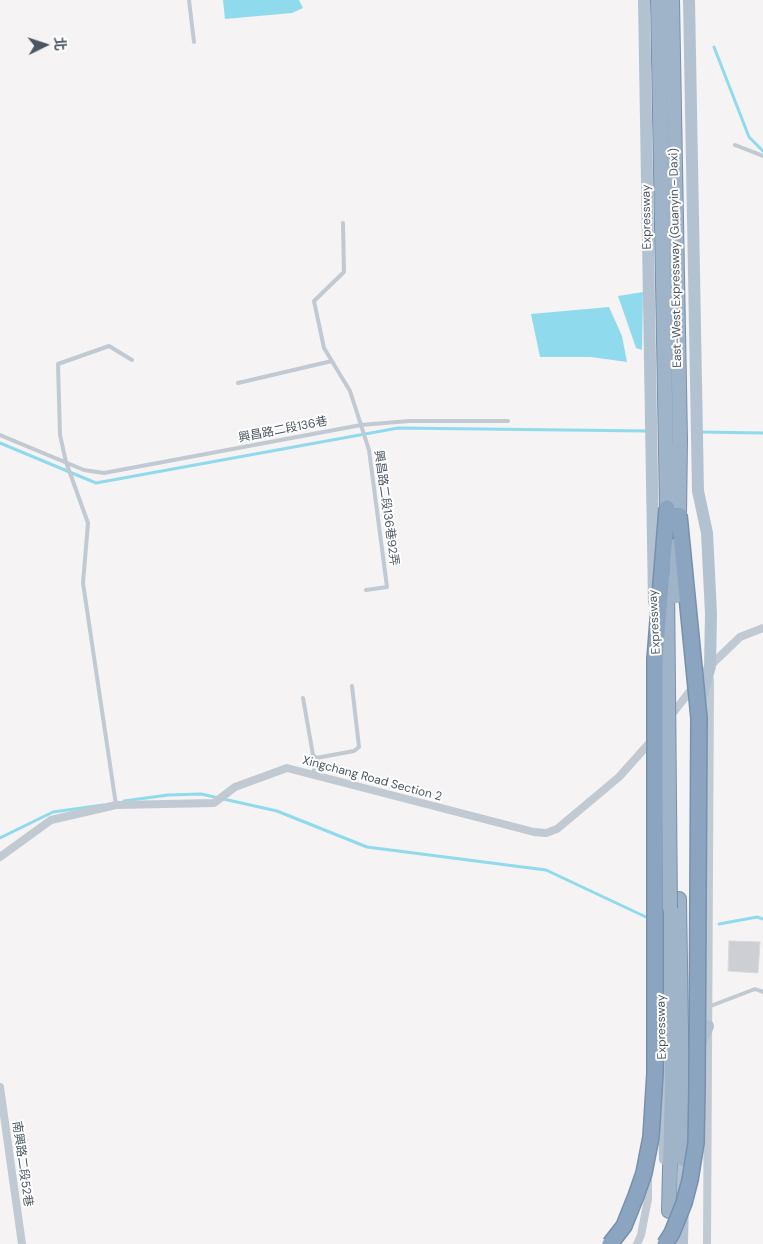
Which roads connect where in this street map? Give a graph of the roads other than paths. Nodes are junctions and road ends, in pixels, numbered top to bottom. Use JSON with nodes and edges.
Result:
{"nodes":[{"id":1,"x":189,"y":0,"type":"edge"},
{"id":2,"x":644,"y":0,"type":"edge"},
{"id":3,"x":658,"y":0,"type":"edge"},
{"id":4,"x":672,"y":0,"type":"edge"},
{"id":5,"x":688,"y":0,"type":"edge"},
{"id":6,"x":194,"y":42,"type":"dead end"},
{"id":7,"x":735,"y":145,"type":"dead end"},
{"id":8,"x":763,"y":156,"type":"edge"},
{"id":9,"x":343,"y":223,"type":"dead end"},
{"id":10,"x":132,"y":360,"type":"dead end"},
{"id":11,"x":332,"y":361,"type":"junction"},
{"id":12,"x":238,"y":383,"type":"dead end"},
{"id":13,"x":508,"y":421,"type":"dead end"},
{"id":14,"x":361,"y":425,"type":"junction"},
{"id":15,"x":0,"y":435,"type":"edge"},
{"id":16,"x":66,"y":462,"type":"junction"},
{"id":17,"x":673,"y":511,"type":"junction"},
{"id":18,"x":366,"y":590,"type":"dead end"},
{"id":19,"x":763,"y":628,"type":"edge"},
{"id":20,"x":710,"y":666,"type":"junction"},
{"id":21,"x":352,"y":686,"type":"dead end"},
{"id":22,"x":303,"y":698,"type":"dead end"},
{"id":23,"x":659,"y":731,"type":"junction"},
{"id":24,"x":649,"y":744,"type":"junction"},
{"id":25,"x":316,"y":758,"type":"junction"},
{"id":26,"x":313,"y":775,"type":"junction"},
{"id":27,"x":116,"y":805,"type":"junction"},
{"id":28,"x":0,"y":857,"type":"edge"},
{"id":29,"x":675,"y":903,"type":"junction"},
{"id":30,"x":763,"y":992,"type":"edge"},
{"id":31,"x":708,"y":1007,"type":"junction"},
{"id":32,"x":708,"y":1026,"type":"junction"},
{"id":33,"x":691,"y":1064,"type":"junction"},
{"id":34,"x":0,"y":1087,"type":"edge"},
{"id":35,"x":683,"y":1159,"type":"junction"},
{"id":36,"x":668,"y":1211,"type":"junction"},
{"id":37,"x":22,"y":1244,"type":"edge"},
{"id":38,"x":610,"y":1244,"type":"edge"},
{"id":39,"x":637,"y":1244,"type":"edge"},
{"id":40,"x":666,"y":1244,"type":"edge"},
{"id":41,"x":682,"y":1244,"type":"edge"},
{"id":42,"x":707,"y":1244,"type":"edge"}],
"edges":[{"from":1,"to":6,"type":"lane"},
{"from":2,"to":23,"type":"main road","name":"Expressway"},
{"from":3,"to":17,"type":"highway","name":"East-West Expressway (Guanyin - Daxi)"},
{"from":4,"to":17,"type":"highway","name":"East-West Expressway (Guanyin - Daxi)"},
{"from":5,"to":20,"type":"main road"},
{"from":7,"to":8,"type":"lane"},
{"from":9,"to":11,"type":"lane","name":"興昌路二段136巷92弄"},
{"from":10,"to":16,"type":"lane"},
{"from":11,"to":12,"type":"lane"},
{"from":11,"to":14,"type":"lane","name":"興昌路二段136巷92弄"},
{"from":13,"to":14,"type":"lane","name":"興昌路二段136巷"},
{"from":14,"to":16,"type":"lane","name":"興昌路二段136巷"},
{"from":14,"to":18,"type":"lane","name":"興昌路二段136巷92弄"},
{"from":15,"to":16,"type":"lane","name":"興昌路二段136巷"},
{"from":16,"to":27,"type":"lane"},
{"from":17,"to":29,"type":"highway","bridge":true},
{"from":17,"to":38,"type":"highway","bridge":true},
{"from":17,"to":40,"type":"highway","bridge":true},
{"from":19,"to":20,"type":"street","name":"Xingchang Road Section 2"},
{"from":20,"to":23,"type":"street","name":"Xingchang Road Section 2"},
{"from":20,"to":31,"type":"street"},
{"from":20,"to":33,"type":"main road"},
{"from":21,"to":25,"type":"lane"},
{"from":22,"to":25,"type":"lane"},
{"from":23,"to":24,"type":"street","name":"Xingchang Road Section 2"},
{"from":23,"to":36,"type":"main road","name":"Expressway"},
{"from":24,"to":26,"type":"street","name":"Xingchang Road Section 2"},
{"from":24,"to":39,"type":"street","name":"Expressway"},
{"from":25,"to":26,"type":"lane"},
{"from":26,"to":27,"type":"street","name":"Xingchang Road Section 2"},
{"from":27,"to":28,"type":"street","name":"Xingchang Road Section 2"},
{"from":29,"to":35,"type":"highway"},
{"from":29,"to":36,"type":"highway"},
{"from":30,"to":31,"type":"lane"},
{"from":31,"to":32,"type":"street"},
{"from":32,"to":33,"type":"main road"},
{"from":32,"to":42,"type":"street"},
{"from":33,"to":35,"type":"main road"},
{"from":34,"to":37,"type":"street","name":"南興路二段52巷"},
{"from":35,"to":41,"type":"main road"},
{"from":36,"to":40,"type":"main road","name":"Expressway"}]}
